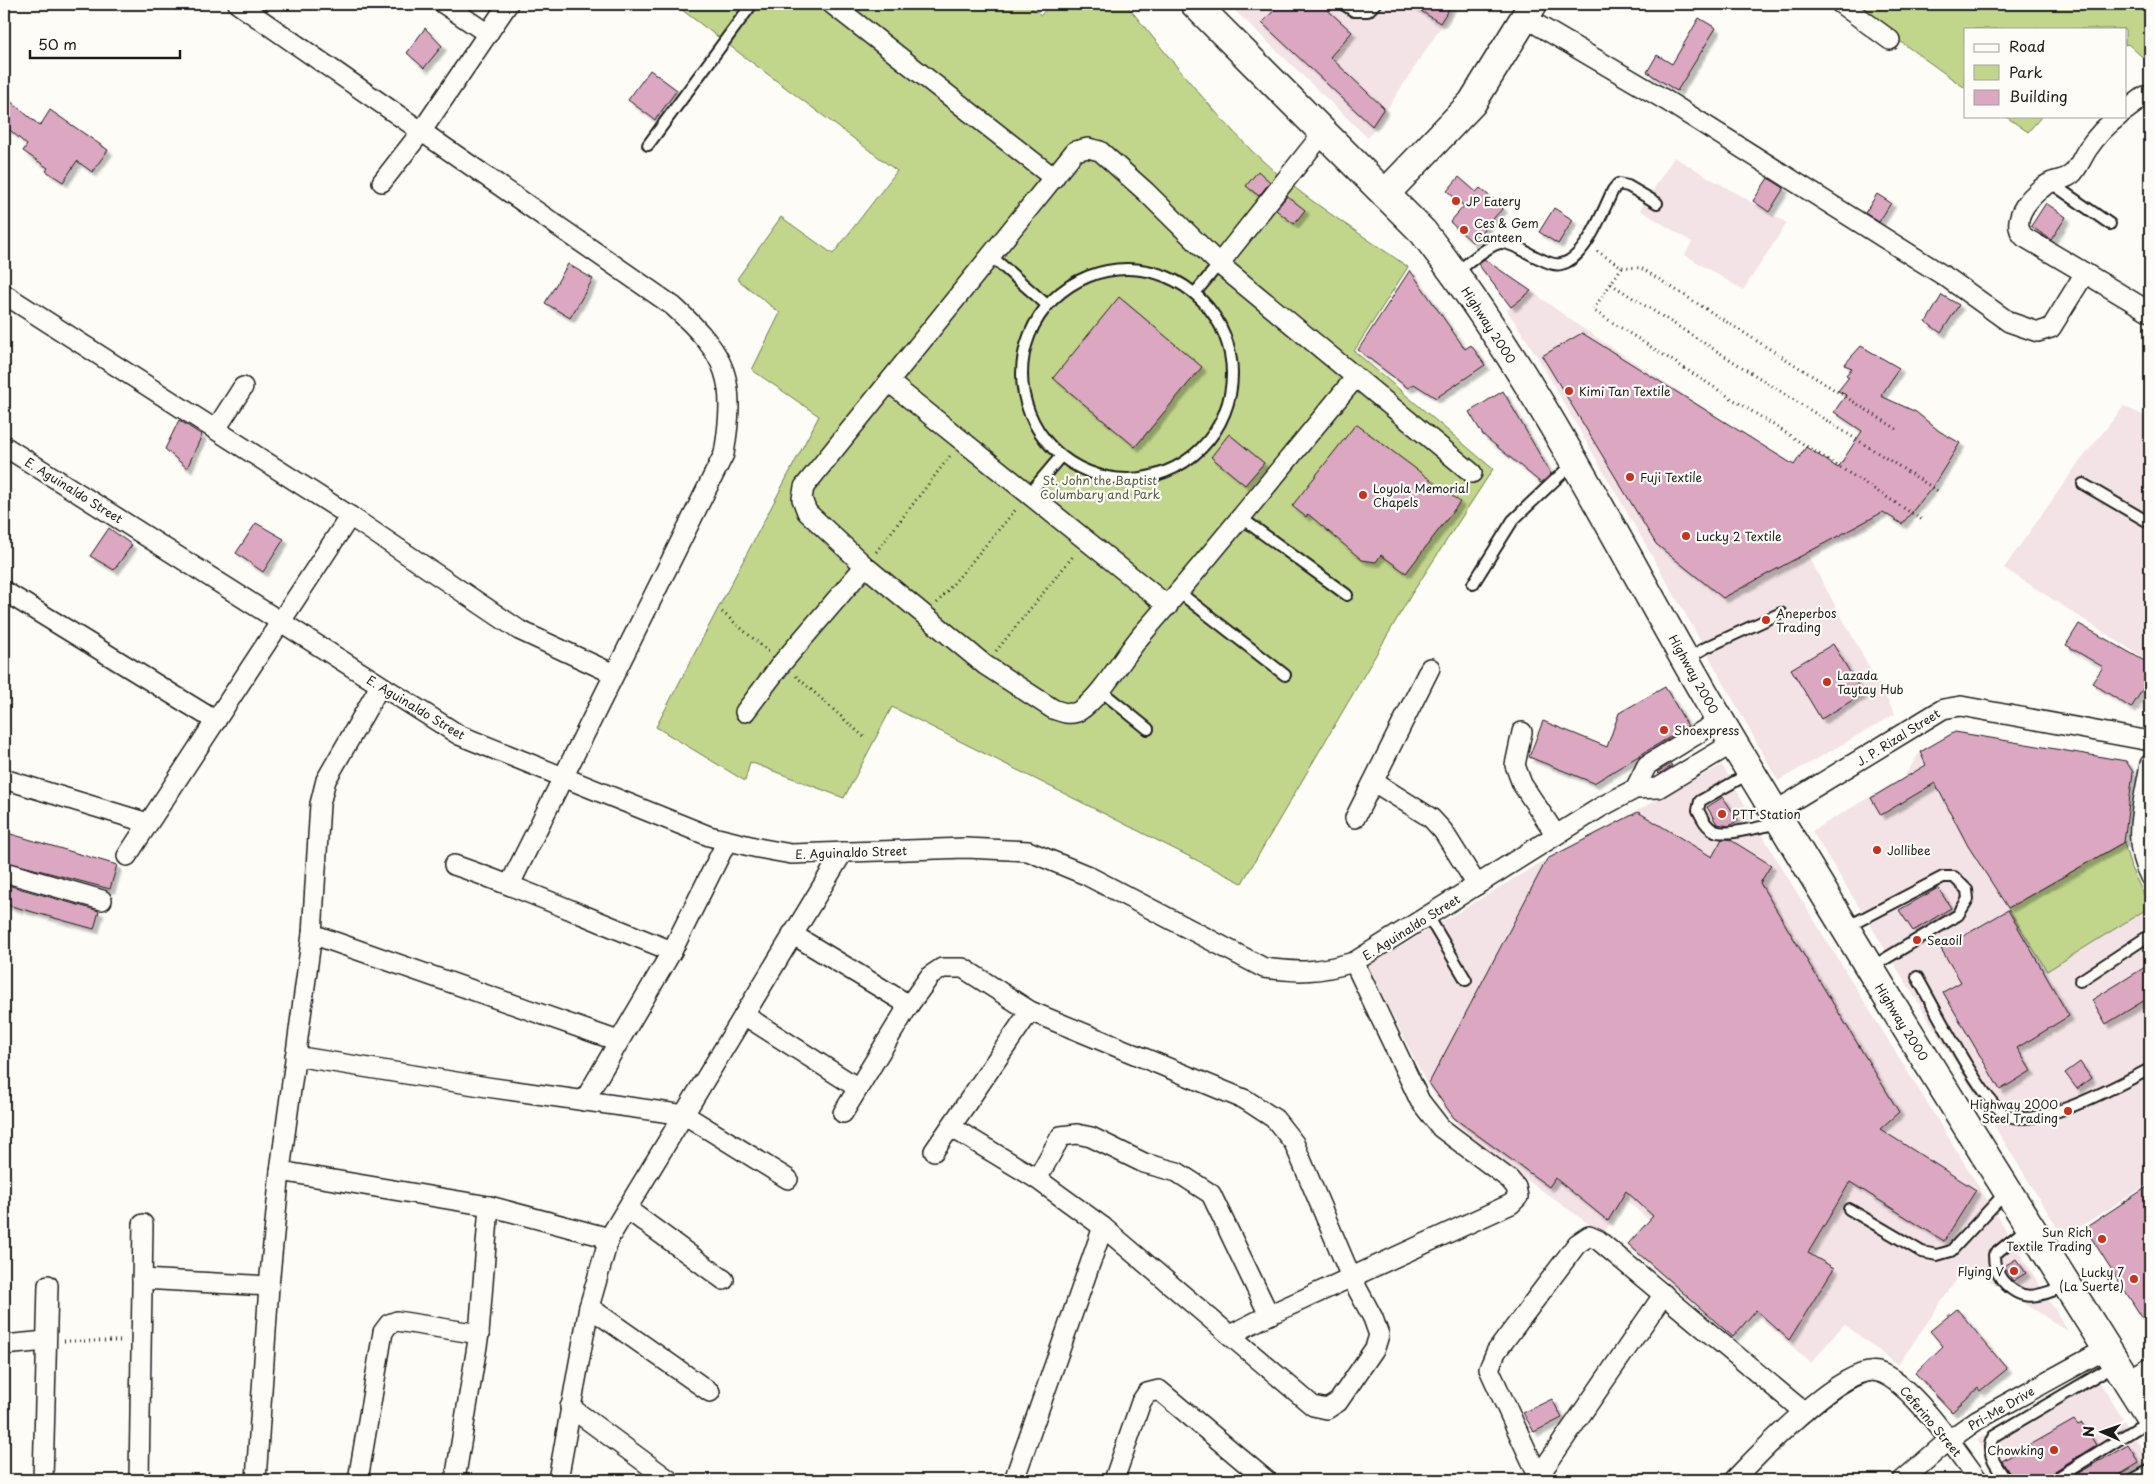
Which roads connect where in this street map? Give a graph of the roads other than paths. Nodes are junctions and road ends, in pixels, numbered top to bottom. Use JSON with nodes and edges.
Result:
{"nodes":[{"id":1,"x":238,"y":4,"type":"edge"},
{"id":2,"x":444,"y":4,"type":"edge"},
{"id":3,"x":508,"y":4,"type":"edge"},
{"id":4,"x":752,"y":4,"type":"edge"},
{"id":5,"x":832,"y":4,"type":"edge"},
{"id":6,"x":1343,"y":4,"type":"edge"},
{"id":7,"x":1375,"y":4,"type":"edge"},
{"id":8,"x":1841,"y":4,"type":"edge"},
{"id":9,"x":1202,"y":6,"type":"edge"},
{"id":10,"x":1529,"y":11,"type":"edge"},
{"id":11,"x":488,"y":34,"type":"junction"},
{"id":12,"x":1890,"y":40,"type":"dead end"},
{"id":13,"x":2146,"y":96,"type":"dead end"},
{"id":14,"x":2126,"y":111,"type":"edge"},
{"id":15,"x":2116,"y":118,"type":"edge"},
{"id":16,"x":421,"y":132,"type":"junction"},
{"id":17,"x":1322,"y":133,"type":"junction"},
{"id":18,"x":648,"y":145,"type":"dead end"},
{"id":19,"x":1054,"y":178,"type":"junction"},
{"id":20,"x":382,"y":182,"type":"dead end"},
{"id":21,"x":2051,"y":183,"type":"junction"},
{"id":22,"x":1385,"y":194,"type":"junction"},
{"id":23,"x":1656,"y":203,"type":"dead end"},
{"id":24,"x":2110,"y":224,"type":"dead end"},
{"id":25,"x":991,"y":256,"type":"junction"},
{"id":26,"x":1219,"y":264,"type":"junction"},
{"id":27,"x":2085,"y":272,"type":"junction"},
{"id":28,"x":1455,"y":274,"type":"junction"},
{"id":29,"x":1195,"y":293,"type":"junction"},
{"id":30,"x":4,"y":294,"type":"edge"},
{"id":31,"x":1047,"y":305,"type":"junction"},
{"id":32,"x":2150,"y":312,"type":"edge"},
{"id":33,"x":1356,"y":377,"type":"junction"},
{"id":34,"x":889,"y":382,"type":"junction"},
{"id":35,"x":243,"y":387,"type":"dead end"},
{"id":36,"x":216,"y":429,"type":"junction"},
{"id":37,"x":4,"y":446,"type":"edge"},
{"id":38,"x":1061,"y":456,"type":"junction"},
{"id":39,"x":1574,"y":462,"type":"junction"},
{"id":40,"x":1472,"y":473,"type":"dead end"},
{"id":41,"x":2083,"y":484,"type":"dead end"},
{"id":42,"x":1028,"y":495,"type":"junction"},
{"id":43,"x":350,"y":516,"type":"junction"},
{"id":44,"x":1240,"y":517,"type":"junction"},
{"id":45,"x":2150,"y":523,"type":"edge"},
{"id":46,"x":865,"y":566,"type":"junction"},
{"id":47,"x":1473,"y":584,"type":"dead end"},
{"id":48,"x":4,"y":591,"type":"edge"},
{"id":49,"x":1347,"y":595,"type":"dead end"},
{"id":50,"x":1174,"y":600,"type":"junction"},
{"id":51,"x":1781,"y":613,"type":"dead end"},
{"id":52,"x":282,"y":621,"type":"junction"},
{"id":53,"x":1686,"y":660,"type":"junction"},
{"id":54,"x":1430,"y":668,"type":"dead end"},
{"id":55,"x":614,"y":674,"type":"junction"},
{"id":56,"x":1285,"y":675,"type":"dead end"},
{"id":57,"x":380,"y":686,"type":"junction"},
{"id":58,"x":1100,"y":690,"type":"junction"},
{"id":59,"x":745,"y":712,"type":"dead end"},
{"id":60,"x":216,"y":721,"type":"junction"},
{"id":61,"x":1148,"y":730,"type":"dead end"},
{"id":62,"x":1522,"y":732,"type":"dead end"},
{"id":63,"x":1727,"y":732,"type":"junction"},
{"id":64,"x":2150,"y":741,"type":"edge"},
{"id":65,"x":2150,"y":764,"type":"edge"},
{"id":66,"x":1751,"y":772,"type":"junction"},
{"id":67,"x":562,"y":778,"type":"junction"},
{"id":68,"x":4,"y":779,"type":"edge"},
{"id":69,"x":1374,"y":782,"type":"junction"},
{"id":70,"x":1635,"y":789,"type":"junction"},
{"id":71,"x":1777,"y":817,"type":"junction"},
{"id":72,"x":1355,"y":818,"type":"dead end"},
{"id":73,"x":148,"y":823,"type":"junction"},
{"id":74,"x":1556,"y":835,"type":"junction"},
{"id":75,"x":726,"y":841,"type":"junction"},
{"id":76,"x":843,"y":852,"type":"junction"},
{"id":77,"x":127,"y":856,"type":"dead end"},
{"id":78,"x":454,"y":865,"type":"dead end"},
{"id":79,"x":4,"y":872,"type":"edge"},
{"id":80,"x":2150,"y":877,"type":"edge"},
{"id":81,"x":510,"y":884,"type":"junction"},
{"id":82,"x":1477,"y":886,"type":"junction"},
{"id":83,"x":102,"y":900,"type":"dead end"},
{"id":84,"x":1428,"y":916,"type":"junction"},
{"id":85,"x":1845,"y":929,"type":"junction"},
{"id":86,"x":312,"y":934,"type":"junction"},
{"id":87,"x":792,"y":934,"type":"junction"},
{"id":88,"x":2150,"y":935,"type":"edge"},
{"id":89,"x":672,"y":951,"type":"junction"},
{"id":90,"x":1354,"y":962,"type":"junction"},
{"id":91,"x":1869,"y":969,"type":"junction"},
{"id":92,"x":1917,"y":977,"type":"dead end"},
{"id":93,"x":1466,"y":980,"type":"dead end"},
{"id":94,"x":2080,"y":981,"type":"dead end"},
{"id":95,"x":909,"y":1005,"type":"junction"},
{"id":96,"x":1030,"y":1010,"type":"junction"},
{"id":97,"x":744,"y":1015,"type":"junction"},
{"id":98,"x":618,"y":1041,"type":"junction"},
{"id":99,"x":295,"y":1056,"type":"junction"},
{"id":100,"x":2150,"y":1069,"type":"edge"},
{"id":101,"x":858,"y":1088,"type":"junction"},
{"id":102,"x":584,"y":1101,"type":"junction"},
{"id":103,"x":843,"y":1113,"type":"dead end"},
{"id":104,"x":685,"y":1115,"type":"junction"},
{"id":105,"x":951,"y":1127,"type":"junction"},
{"id":106,"x":934,"y":1151,"type":"dead end"},
{"id":107,"x":280,"y":1171,"type":"junction"},
{"id":108,"x":788,"y":1179,"type":"dead end"},
{"id":109,"x":1037,"y":1180,"type":"junction"},
{"id":110,"x":2008,"y":1190,"type":"junction"},
{"id":111,"x":489,"y":1206,"type":"junction"},
{"id":112,"x":627,"y":1209,"type":"junction"},
{"id":113,"x":1849,"y":1209,"type":"dead end"},
{"id":114,"x":143,"y":1224,"type":"dead end"},
{"id":115,"x":2029,"y":1226,"type":"junction"},
{"id":116,"x":1103,"y":1227,"type":"junction"},
{"id":117,"x":609,"y":1238,"type":"junction"},
{"id":118,"x":1352,"y":1277,"type":"junction"},
{"id":119,"x":142,"y":1278,"type":"junction"},
{"id":120,"x":724,"y":1280,"type":"dead end"},
{"id":121,"x":48,"y":1285,"type":"dead end"},
{"id":122,"x":268,"y":1286,"type":"junction"},
{"id":123,"x":2068,"y":1286,"type":"junction"},
{"id":124,"x":1664,"y":1294,"type":"junction"},
{"id":125,"x":589,"y":1307,"type":"junction"},
{"id":126,"x":1269,"y":1315,"type":"junction"},
{"id":127,"x":479,"y":1334,"type":"junction"},
{"id":128,"x":1230,"y":1335,"type":"junction"},
{"id":129,"x":46,"y":1341,"type":"junction"},
{"id":130,"x":4,"y":1345,"type":"edge"},
{"id":131,"x":2126,"y":1367,"type":"edge"},
{"id":132,"x":710,"y":1392,"type":"dead end"},
{"id":133,"x":570,"y":1407,"type":"junction"},
{"id":134,"x":1804,"y":1412,"type":"junction"},
{"id":135,"x":2150,"y":1419,"type":"edge"},
{"id":136,"x":1949,"y":1440,"type":"junction"},
{"id":137,"x":2150,"y":1470,"type":"edge"},
{"id":138,"x":1538,"y":1479,"type":"edge"},
{"id":139,"x":43,"y":1480,"type":"edge"},
{"id":140,"x":139,"y":1480,"type":"edge"},
{"id":141,"x":256,"y":1480,"type":"edge"},
{"id":142,"x":358,"y":1480,"type":"edge"},
{"id":143,"x":455,"y":1480,"type":"edge"},
{"id":144,"x":558,"y":1480,"type":"edge"},
{"id":145,"x":669,"y":1480,"type":"edge"},
{"id":146,"x":1014,"y":1480,"type":"edge"},
{"id":147,"x":1114,"y":1480,"type":"edge"},
{"id":148,"x":1266,"y":1480,"type":"edge"},
{"id":149,"x":1734,"y":1480,"type":"edge"},
{"id":150,"x":1903,"y":1480,"type":"edge"},
{"id":151,"x":1978,"y":1480,"type":"edge"},
{"id":152,"x":2006,"y":1480,"type":"edge"},
{"id":153,"x":2054,"y":1480,"type":"edge"},
{"id":154,"x":2132,"y":1480,"type":"edge"}],
"edges":[{"from":1,"to":16,"type":"street"},
{"from":2,"to":11,"type":"street"},
{"from":3,"to":11,"type":"street"},
{"from":4,"to":18,"type":"lane"},
{"from":5,"to":19,"type":"street"},
{"from":6,"to":7,"type":"lane"},
{"from":8,"to":12,"type":"street"},
{"from":9,"to":17,"type":"main road","name":"Highway 2000"},
{"from":10,"to":22,"type":"main road"},
{"from":10,"to":27,"type":"street"},
{"from":11,"to":16,"type":"street"},
{"from":13,"to":14,"type":"street"},
{"from":15,"to":21,"type":"street"},
{"from":16,"to":20,"type":"street"},
{"from":16,"to":55,"type":"street"},
{"from":17,"to":22,"type":"main road","name":"Highway 2000"},
{"from":17,"to":26,"type":"street"},
{"from":19,"to":25,"type":"street"},
{"from":19,"to":26,"type":"street"},
{"from":21,"to":24,"type":"lane"},
{"from":21,"to":27,"type":"street"},
{"from":22,"to":28,"type":"main road","name":"Highway 2000"},
{"from":23,"to":28,"type":"lane"},
{"from":25,"to":31,"type":"lane"},
{"from":25,"to":34,"type":"street"},
{"from":26,"to":29,"type":"lane"},
{"from":26,"to":33,"type":"street"},
{"from":27,"to":32,"type":"street"},
{"from":28,"to":39,"type":"main road","name":"Highway 2000"},
{"from":29,"to":31,"type":"lane"},
{"from":29,"to":38,"type":"lane"},
{"from":30,"to":36,"type":"street"},
{"from":31,"to":38,"type":"lane"},
{"from":33,"to":40,"type":"street"},
{"from":33,"to":44,"type":"street"},
{"from":34,"to":42,"type":"street"},
{"from":34,"to":46,"type":"street"},
{"from":35,"to":36,"type":"street"},
{"from":36,"to":43,"type":"street"},
{"from":37,"to":52,"type":"street","name":"E. Aguinaldo Street"},
{"from":38,"to":42,"type":"lane"},
{"from":39,"to":47,"type":"lane"},
{"from":39,"to":53,"type":"main road","name":"Highway 2000"},
{"from":41,"to":45,"type":"lane"},
{"from":42,"to":50,"type":"street"},
{"from":43,"to":52,"type":"street"},
{"from":43,"to":55,"type":"street"},
{"from":44,"to":49,"type":"lane"},
{"from":44,"to":50,"type":"street"},
{"from":46,"to":58,"type":"street"},
{"from":46,"to":59,"type":"street"},
{"from":48,"to":60,"type":"street"},
{"from":50,"to":56,"type":"lane"},
{"from":50,"to":58,"type":"street"},
{"from":51,"to":53,"type":"lane"},
{"from":52,"to":57,"type":"street","name":"E. Aguinaldo Street"},
{"from":52,"to":60,"type":"street"},
{"from":53,"to":63,"type":"main road","name":"Highway 2000"},
{"from":54,"to":69,"type":"street"},
{"from":55,"to":67,"type":"street"},
{"from":57,"to":67,"type":"street","name":"E. Aguinaldo Street"},
{"from":57,"to":86,"type":"street"},
{"from":58,"to":61,"type":"lane"},
{"from":60,"to":73,"type":"street"},
{"from":62,"to":74,"type":"street"},
{"from":63,"to":66,"type":"main road","name":"Highway 2000"},
{"from":63,"to":70,"type":"street","name":"E. Aguinaldo Street"},
{"from":63,"to":70,"type":"street"},
{"from":64,"to":71,"type":"street","name":"J. P. Rizal Street"},
{"from":65,"to":80,"type":"street"},
{"from":66,"to":71,"type":"main road","name":"Highway 2000"},
{"from":66,"to":71,"type":"lane"},
{"from":67,"to":75,"type":"street","name":"E. Aguinaldo Street"},
{"from":67,"to":81,"type":"street"},
{"from":68,"to":73,"type":"street"},
{"from":69,"to":72,"type":"street"},
{"from":69,"to":82,"type":"street"},
{"from":70,"to":74,"type":"street","name":"E. Aguinaldo Street"},
{"from":71,"to":85,"type":"main road","name":"Highway 2000"},
{"from":73,"to":77,"type":"street"},
{"from":74,"to":82,"type":"street","name":"E. Aguinaldo Street"},
{"from":75,"to":76,"type":"street","name":"E. Aguinaldo Street"},
{"from":75,"to":89,"type":"street"},
{"from":76,"to":87,"type":"street"},
{"from":76,"to":90,"type":"street","name":"E. Aguinaldo Street"},
{"from":78,"to":81,"type":"street"},
{"from":79,"to":83,"type":"street"},
{"from":81,"to":89,"type":"street"},
{"from":82,"to":84,"type":"street","name":"E. Aguinaldo Street"},
{"from":84,"to":90,"type":"street","name":"E. Aguinaldo Street"},
{"from":84,"to":93,"type":"lane"},
{"from":85,"to":91,"type":"main road","name":"Highway 2000"},
{"from":85,"to":91,"type":"lane"},
{"from":86,"to":98,"type":"street"},
{"from":86,"to":99,"type":"street"},
{"from":87,"to":95,"type":"street"},
{"from":87,"to":97,"type":"street"},
{"from":88,"to":94,"type":"lane"},
{"from":89,"to":98,"type":"street"},
{"from":90,"to":118,"type":"street"},
{"from":91,"to":110,"type":"main road","name":"Highway 2000"},
{"from":92,"to":100,"type":"lane"},
{"from":95,"to":96,"type":"street"},
{"from":95,"to":101,"type":"street"},
{"from":96,"to":105,"type":"street"},
{"from":96,"to":118,"type":"street"},
{"from":97,"to":101,"type":"street"},
{"from":97,"to":104,"type":"street"},
{"from":98,"to":102,"type":"street"},
{"from":99,"to":102,"type":"street"},
{"from":99,"to":107,"type":"street"},
{"from":101,"to":103,"type":"street"},
{"from":102,"to":104,"type":"street"},
{"from":104,"to":108,"type":"street"},
{"from":104,"to":112,"type":"street"},
{"from":105,"to":106,"type":"street"},
{"from":105,"to":109,"type":"street"},
{"from":107,"to":111,"type":"street"},
{"from":107,"to":122,"type":"street"},
{"from":109,"to":116,"type":"street"},
{"from":109,"to":126,"type":"street"},
{"from":110,"to":113,"type":"lane"},
{"from":110,"to":115,"type":"main road","name":"Highway 2000"},
{"from":111,"to":117,"type":"street"},
{"from":111,"to":127,"type":"street"},
{"from":112,"to":117,"type":"street"},
{"from":112,"to":120,"type":"street"},
{"from":114,"to":119,"type":"street"},
{"from":115,"to":123,"type":"main road","name":"Highway 2000"},
{"from":115,"to":123,"type":"lane"},
{"from":116,"to":128,"type":"street"},
{"from":116,"to":146,"type":"street"},
{"from":117,"to":125,"type":"street"},
{"from":118,"to":126,"type":"street"},
{"from":118,"to":128,"type":"street"},
{"from":119,"to":122,"type":"street"},
{"from":119,"to":140,"type":"street"},
{"from":121,"to":129,"type":"street"},
{"from":122,"to":141,"type":"street"},
{"from":123,"to":131,"type":"main road","name":"Highway 2000"},
{"from":124,"to":134,"type":"street"},
{"from":124,"to":138,"type":"street"},
{"from":124,"to":138,"type":"street"},
{"from":125,"to":132,"type":"street"},
{"from":125,"to":133,"type":"street"},
{"from":126,"to":128,"type":"street"},
{"from":127,"to":142,"type":"street"},
{"from":127,"to":143,"type":"street"},
{"from":129,"to":130,"type":"street"},
{"from":129,"to":139,"type":"street"},
{"from":131,"to":135,"type":"main road","name":"Highway 2000"},
{"from":131,"to":136,"type":"street","name":"Pri-Me Drive"},
{"from":131,"to":152,"type":"lane"},
{"from":133,"to":144,"type":"street"},
{"from":133,"to":145,"type":"street"},
{"from":134,"to":136,"type":"street","name":"Ceferino Street"},
{"from":134,"to":149,"type":"street"},
{"from":135,"to":153,"type":"lane"},
{"from":136,"to":150,"type":"street","name":"Pri-Me Drive"},
{"from":136,"to":151,"type":"street","name":"Ceferino Street"},
{"from":137,"to":154,"type":"lane"},
{"from":147,"to":148,"type":"street"}]}
